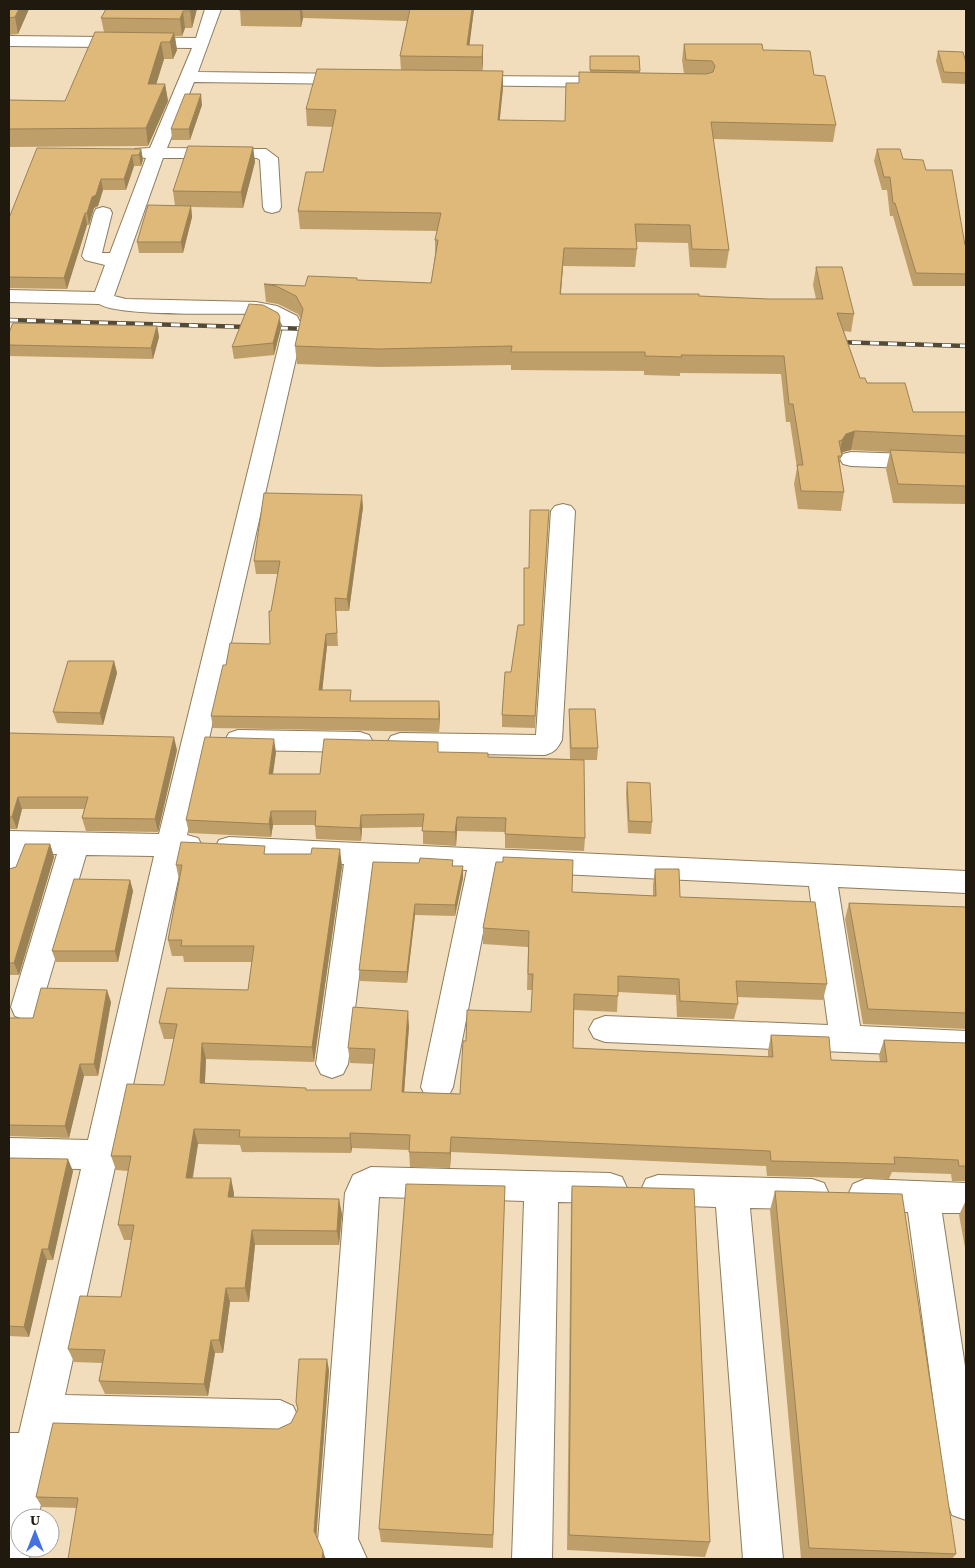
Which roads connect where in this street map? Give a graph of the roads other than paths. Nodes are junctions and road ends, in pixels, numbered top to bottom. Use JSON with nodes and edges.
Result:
{"nodes":[{"id":1,"x":212,"y":9,"type":"edge"},
{"id":2,"x":9,"y":41,"type":"edge"},
{"id":3,"x":202,"y":43,"type":"junction"},
{"id":4,"x":189,"y":77,"type":"junction"},
{"id":5,"x":367,"y":79,"type":"edge"},
{"id":6,"x":446,"y":80,"type":"edge"},
{"id":7,"x":635,"y":83,"type":"edge"},
{"id":8,"x":128,"y":153,"type":"edge"},
{"id":9,"x":156,"y":154,"type":"junction"},
{"id":10,"x":272,"y":207,"type":"dead end"},
{"id":11,"x":103,"y":214,"type":"dead end"},
{"id":12,"x":117,"y":259,"type":"junction"},
{"id":13,"x":9,"y":296,"type":"edge"},
{"id":14,"x":103,"y":298,"type":"junction"},
{"id":15,"x":851,"y":459,"type":"dead end"},
{"id":16,"x":966,"y":463,"type":"edge"},
{"id":17,"x":563,"y":510,"type":"dead end"},
{"id":18,"x":166,"y":738,"type":"edge"},
{"id":19,"x":195,"y":739,"type":"junction"},
{"id":20,"x":14,"y":842,"type":"edge"},
{"id":21,"x":75,"y":843,"type":"junction"},
{"id":22,"x":171,"y":845,"type":"junction"},
{"id":23,"x":360,"y":854,"type":"junction"},
{"id":24,"x":483,"y":861,"type":"junction"},
{"id":25,"x":9,"y":871,"type":"edge"},
{"id":26,"x":822,"y":876,"type":"junction"},
{"id":27,"x":966,"y":882,"type":"edge"},
{"id":28,"x":26,"y":1007,"type":"dead end"},
{"id":29,"x":605,"y":1029,"type":"dead end"},
{"id":30,"x":846,"y":1040,"type":"junction"},
{"id":31,"x":966,"y":1044,"type":"edge"},
{"id":32,"x":332,"y":1064,"type":"dead end"},
{"id":33,"x":437,"y":1087,"type":"dead end"},
{"id":34,"x":9,"y":1153,"type":"edge"},
{"id":35,"x":101,"y":1155,"type":"junction"},
{"id":36,"x":541,"y":1187,"type":"junction"},
{"id":37,"x":732,"y":1192,"type":"junction"},
{"id":38,"x":923,"y":1197,"type":"junction"},
{"id":39,"x":966,"y":1198,"type":"edge"},
{"id":40,"x":43,"y":1413,"type":"junction"},
{"id":41,"x":280,"y":1420,"type":"dead end"},
{"id":42,"x":21,"y":1453,"type":"edge"},
{"id":43,"x":966,"y":1500,"type":"edge"},
{"id":44,"x":10,"y":1559,"type":"edge"},
{"id":45,"x":347,"y":1559,"type":"edge"},
{"id":46,"x":532,"y":1559,"type":"edge"},
{"id":47,"x":763,"y":1559,"type":"edge"}],
"edges":[{"from":1,"to":3,"type":"street"},
{"from":2,"to":3,"type":"street"},
{"from":3,"to":4,"type":"street"},
{"from":4,"to":5,"type":"street"},
{"from":4,"to":9,"type":"street"},
{"from":6,"to":7,"type":"street"},
{"from":8,"to":9,"type":"street"},
{"from":9,"to":10,"type":"street"},
{"from":9,"to":12,"type":"street"},
{"from":11,"to":12,"type":"street"},
{"from":12,"to":14,"type":"street"},
{"from":13,"to":14,"type":"street"},
{"from":14,"to":19,"type":"street"},
{"from":15,"to":16,"type":"street"},
{"from":17,"to":19,"type":"street"},
{"from":18,"to":19,"type":"street"},
{"from":19,"to":22,"type":"street"},
{"from":20,"to":21,"type":"street"},
{"from":20,"to":25,"type":"street"},
{"from":21,"to":22,"type":"street"},
{"from":21,"to":28,"type":"street"},
{"from":22,"to":23,"type":"street"},
{"from":22,"to":35,"type":"street"},
{"from":23,"to":24,"type":"street"},
{"from":23,"to":32,"type":"street"},
{"from":24,"to":26,"type":"street"},
{"from":24,"to":33,"type":"street"},
{"from":26,"to":27,"type":"street"},
{"from":26,"to":30,"type":"street"},
{"from":29,"to":30,"type":"street"},
{"from":30,"to":31,"type":"street"},
{"from":34,"to":35,"type":"street"},
{"from":35,"to":40,"type":"street"},
{"from":36,"to":37,"type":"street"},
{"from":36,"to":45,"type":"street"},
{"from":36,"to":46,"type":"street"},
{"from":37,"to":38,"type":"street"},
{"from":37,"to":47,"type":"street"},
{"from":38,"to":39,"type":"street"},
{"from":38,"to":43,"type":"street"},
{"from":40,"to":41,"type":"street"},
{"from":40,"to":42,"type":"street"},
{"from":42,"to":44,"type":"street"}]}
